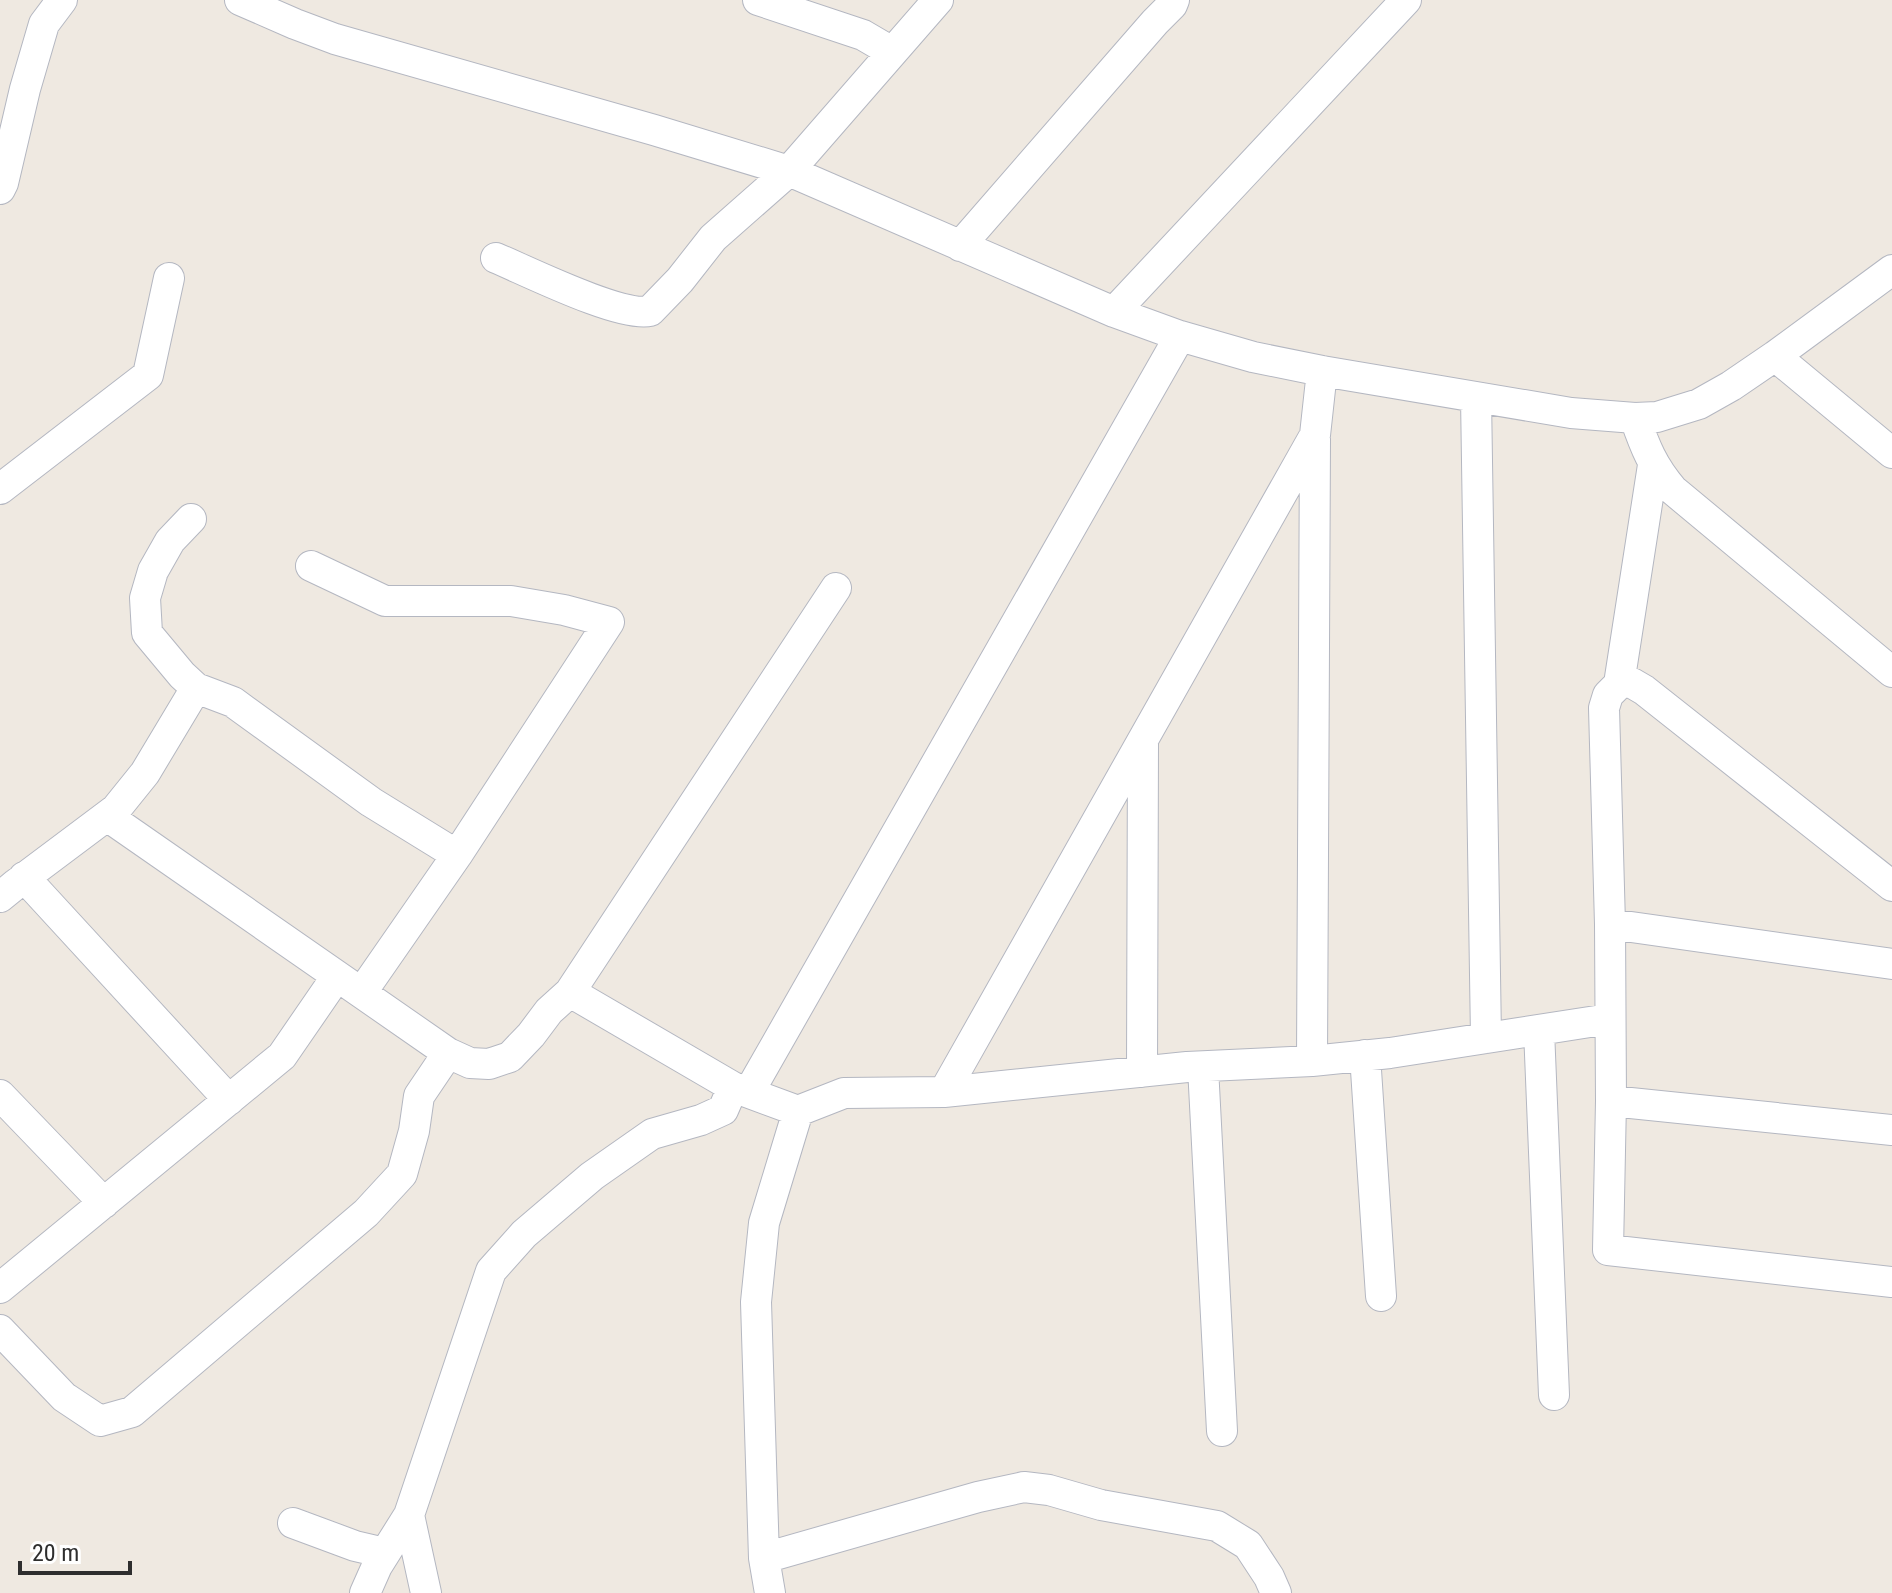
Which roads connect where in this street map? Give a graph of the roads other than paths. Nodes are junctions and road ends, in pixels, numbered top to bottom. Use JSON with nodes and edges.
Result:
{"nodes":[{"id":1,"x":62,"y":0,"type":"edge"},
{"id":2,"x":240,"y":0,"type":"edge"},
{"id":3,"x":758,"y":0,"type":"edge"},
{"id":4,"x":938,"y":0,"type":"edge"},
{"id":5,"x":1174,"y":0,"type":"edge"},
{"id":6,"x":1406,"y":0,"type":"edge"},
{"id":7,"x":892,"y":52,"type":"junction"},
{"id":8,"x":789,"y":171,"type":"junction"},
{"id":9,"x":0,"y":189,"type":"edge"},
{"id":10,"x":960,"y":246,"type":"junction"},
{"id":11,"x":496,"y":258,"type":"dead end"},
{"id":12,"x":1892,"y":270,"type":"edge"},
{"id":13,"x":169,"y":278,"type":"dead end"},
{"id":14,"x":1114,"y":312,"type":"junction"},
{"id":15,"x":1180,"y":336,"type":"junction"},
{"id":16,"x":1775,"y":356,"type":"junction"},
{"id":17,"x":1322,"y":371,"type":"junction"},
{"id":18,"x":1476,"y":397,"type":"junction"},
{"id":19,"x":1635,"y":418,"type":"junction"},
{"id":20,"x":1315,"y":435,"type":"junction"},
{"id":21,"x":1892,"y":453,"type":"edge"},
{"id":22,"x":1653,"y":465,"type":"junction"},
{"id":23,"x":0,"y":489,"type":"edge"},
{"id":24,"x":191,"y":519,"type":"dead end"},
{"id":25,"x":311,"y":566,"type":"dead end"},
{"id":26,"x":836,"y":588,"type":"dead end"},
{"id":27,"x":1892,"y":672,"type":"edge"},
{"id":28,"x":1619,"y":684,"type":"junction"},
{"id":29,"x":196,"y":688,"type":"junction"},
{"id":30,"x":1143,"y":739,"type":"junction"},
{"id":31,"x":107,"y":816,"type":"junction"},
{"id":32,"x":457,"y":855,"type":"junction"},
{"id":33,"x":1887,"y":873,"type":"edge"},
{"id":34,"x":24,"y":877,"type":"junction"},
{"id":35,"x":0,"y":897,"type":"edge"},
{"id":36,"x":1610,"y":924,"type":"junction"},
{"id":37,"x":1892,"y":964,"type":"edge"},
{"id":38,"x":349,"y":984,"type":"junction"},
{"id":39,"x":570,"y":992,"type":"junction"},
{"id":40,"x":1609,"y":1019,"type":"junction"},
{"id":41,"x":1539,"y":1030,"type":"junction"},
{"id":42,"x":1486,"y":1038,"type":"junction"},
{"id":43,"x":448,"y":1053,"type":"junction"},
{"id":44,"x":1365,"y":1055,"type":"junction"},
{"id":45,"x":1312,"y":1061,"type":"junction"},
{"id":46,"x":1203,"y":1067,"type":"junction"},
{"id":47,"x":1142,"y":1072,"type":"junction"},
{"id":48,"x":741,"y":1090,"type":"junction"},
{"id":49,"x":944,"y":1092,"type":"junction"},
{"id":50,"x":0,"y":1095,"type":"edge"},
{"id":51,"x":229,"y":1100,"type":"junction"},
{"id":52,"x":1611,"y":1101,"type":"junction"},
{"id":53,"x":798,"y":1111,"type":"junction"},
{"id":54,"x":1892,"y":1130,"type":"edge"},
{"id":55,"x":104,"y":1203,"type":"junction"},
{"id":56,"x":1892,"y":1282,"type":"edge"},
{"id":57,"x":0,"y":1288,"type":"edge"},
{"id":58,"x":1381,"y":1296,"type":"dead end"},
{"id":59,"x":0,"y":1330,"type":"edge"},
{"id":60,"x":1554,"y":1395,"type":"dead end"},
{"id":61,"x":1222,"y":1431,"type":"dead end"},
{"id":62,"x":409,"y":1515,"type":"junction"},
{"id":63,"x":293,"y":1523,"type":"dead end"},
{"id":64,"x":385,"y":1553,"type":"junction"},
{"id":65,"x":764,"y":1558,"type":"junction"},
{"id":66,"x":365,"y":1593,"type":"edge"},
{"id":67,"x":426,"y":1593,"type":"edge"},
{"id":68,"x":770,"y":1593,"type":"edge"},
{"id":69,"x":1276,"y":1593,"type":"edge"}],
"edges":[{"from":1,"to":9,"type":"street"},
{"from":2,"to":8,"type":"street"},
{"from":3,"to":7,"type":"street"},
{"from":4,"to":7,"type":"street"},
{"from":5,"to":10,"type":"street"},
{"from":6,"to":14,"type":"street"},
{"from":7,"to":8,"type":"street"},
{"from":8,"to":10,"type":"street"},
{"from":8,"to":11,"type":"street"},
{"from":10,"to":14,"type":"street"},
{"from":12,"to":16,"type":"street"},
{"from":13,"to":23,"type":"street"},
{"from":14,"to":15,"type":"street"},
{"from":15,"to":17,"type":"street"},
{"from":15,"to":48,"type":"street"},
{"from":16,"to":19,"type":"street"},
{"from":16,"to":21,"type":"street"},
{"from":17,"to":18,"type":"street"},
{"from":17,"to":20,"type":"street"},
{"from":18,"to":19,"type":"street"},
{"from":18,"to":42,"type":"street"},
{"from":19,"to":22,"type":"street"},
{"from":20,"to":30,"type":"street"},
{"from":20,"to":45,"type":"street"},
{"from":22,"to":27,"type":"street"},
{"from":22,"to":28,"type":"street"},
{"from":24,"to":29,"type":"street"},
{"from":25,"to":32,"type":"street"},
{"from":26,"to":39,"type":"street"},
{"from":28,"to":33,"type":"street"},
{"from":28,"to":36,"type":"street"},
{"from":29,"to":31,"type":"street"},
{"from":29,"to":32,"type":"street"},
{"from":30,"to":47,"type":"street"},
{"from":30,"to":49,"type":"street"},
{"from":31,"to":34,"type":"street"},
{"from":31,"to":38,"type":"street"},
{"from":32,"to":38,"type":"street"},
{"from":34,"to":35,"type":"street"},
{"from":34,"to":51,"type":"street"},
{"from":36,"to":37,"type":"street"},
{"from":36,"to":40,"type":"street"},
{"from":38,"to":43,"type":"street"},
{"from":38,"to":51,"type":"street"},
{"from":39,"to":43,"type":"street"},
{"from":39,"to":48,"type":"street"},
{"from":40,"to":41,"type":"street"},
{"from":40,"to":52,"type":"street"},
{"from":41,"to":42,"type":"street"},
{"from":41,"to":60,"type":"street"},
{"from":42,"to":44,"type":"street"},
{"from":43,"to":59,"type":"street"},
{"from":44,"to":45,"type":"street"},
{"from":44,"to":58,"type":"street"},
{"from":45,"to":46,"type":"street"},
{"from":46,"to":47,"type":"street"},
{"from":46,"to":61,"type":"street"},
{"from":47,"to":49,"type":"street"},
{"from":48,"to":53,"type":"street"},
{"from":48,"to":62,"type":"street"},
{"from":49,"to":53,"type":"street"},
{"from":50,"to":55,"type":"street"},
{"from":51,"to":55,"type":"street"},
{"from":52,"to":54,"type":"street"},
{"from":52,"to":56,"type":"street"},
{"from":53,"to":65,"type":"street"},
{"from":55,"to":57,"type":"street"},
{"from":62,"to":64,"type":"street"},
{"from":62,"to":67,"type":"street"},
{"from":63,"to":64,"type":"street"},
{"from":64,"to":66,"type":"street"},
{"from":65,"to":68,"type":"street"},
{"from":65,"to":69,"type":"street"}]}
